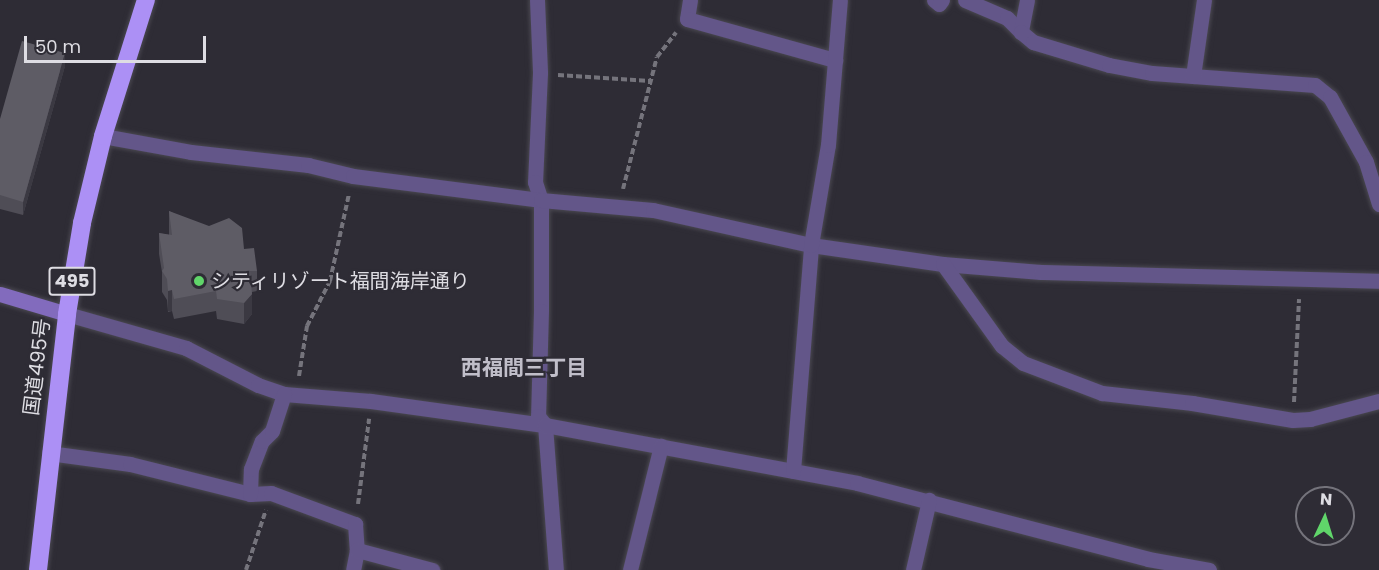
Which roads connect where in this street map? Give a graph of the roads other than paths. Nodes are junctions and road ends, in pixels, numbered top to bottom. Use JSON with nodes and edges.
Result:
{"nodes":[{"id":1,"x":146,"y":0,"type":"edge"},
{"id":2,"x":537,"y":0,"type":"edge"},
{"id":3,"x":690,"y":0,"type":"edge"},
{"id":4,"x":840,"y":0,"type":"edge"},
{"id":5,"x":934,"y":0,"type":"edge"},
{"id":6,"x":942,"y":0,"type":"edge"},
{"id":7,"x":965,"y":0,"type":"edge"},
{"id":8,"x":1027,"y":0,"type":"edge"},
{"id":9,"x":1204,"y":0,"type":"edge"},
{"id":10,"x":1021,"y":32,"type":"junction"},
{"id":11,"x":835,"y":60,"type":"junction"},
{"id":12,"x":1193,"y":76,"type":"junction"},
{"id":13,"x":103,"y":136,"type":"junction"},
{"id":14,"x":541,"y":200,"type":"junction"},
{"id":15,"x":1379,"y":204,"type":"edge"},
{"id":16,"x":811,"y":245,"type":"junction"},
{"id":17,"x":944,"y":264,"type":"junction"},
{"id":18,"x":1379,"y":281,"type":"edge"},
{"id":19,"x":0,"y":294,"type":"edge"},
{"id":20,"x":67,"y":314,"type":"junction"},
{"id":21,"x":284,"y":394,"type":"junction"},
{"id":22,"x":1379,"y":401,"type":"edge"},
{"id":23,"x":545,"y":424,"type":"junction"},
{"id":24,"x":661,"y":446,"type":"junction"},
{"id":25,"x":49,"y":453,"type":"junction"},
{"id":26,"x":793,"y":471,"type":"junction"},
{"id":27,"x":250,"y":494,"type":"junction"},
{"id":28,"x":929,"y":500,"type":"junction"},
{"id":29,"x":357,"y":550,"type":"junction"},
{"id":30,"x":38,"y":570,"type":"edge"},
{"id":31,"x":353,"y":570,"type":"edge"},
{"id":32,"x":432,"y":570,"type":"edge"},
{"id":33,"x":556,"y":570,"type":"edge"},
{"id":34,"x":630,"y":570,"type":"edge"},
{"id":35,"x":913,"y":570,"type":"edge"},
{"id":36,"x":1209,"y":570,"type":"edge"}],
"edges":[{"from":1,"to":13,"type":"highway","name":"国道495号","number":"495"},
{"from":2,"to":14,"type":"street"},
{"from":3,"to":11,"type":"street"},
{"from":4,"to":11,"type":"street"},
{"from":5,"to":6,"type":"street"},
{"from":7,"to":10,"type":"street"},
{"from":8,"to":10,"type":"street"},
{"from":9,"to":12,"type":"street"},
{"from":10,"to":12,"type":"street"},
{"from":11,"to":16,"type":"street"},
{"from":12,"to":15,"type":"street"},
{"from":13,"to":14,"type":"street"},
{"from":13,"to":20,"type":"highway","name":"国道495号","number":"495"},
{"from":14,"to":16,"type":"street"},
{"from":14,"to":23,"type":"street"},
{"from":16,"to":17,"type":"street"},
{"from":16,"to":26,"type":"street"},
{"from":17,"to":18,"type":"street"},
{"from":17,"to":22,"type":"street"},
{"from":19,"to":20,"type":"street"},
{"from":20,"to":21,"type":"street"},
{"from":20,"to":25,"type":"highway","name":"国道495号","number":"495"},
{"from":21,"to":23,"type":"street"},
{"from":21,"to":27,"type":"street"},
{"from":23,"to":24,"type":"street"},
{"from":23,"to":33,"type":"street"},
{"from":24,"to":26,"type":"street"},
{"from":24,"to":34,"type":"street"},
{"from":25,"to":27,"type":"street"},
{"from":25,"to":30,"type":"highway","name":"国道495号","number":"495"},
{"from":26,"to":28,"type":"street"},
{"from":27,"to":29,"type":"street"},
{"from":28,"to":35,"type":"street"},
{"from":28,"to":36,"type":"street"},
{"from":29,"to":31,"type":"street"},
{"from":29,"to":32,"type":"street"}]}
